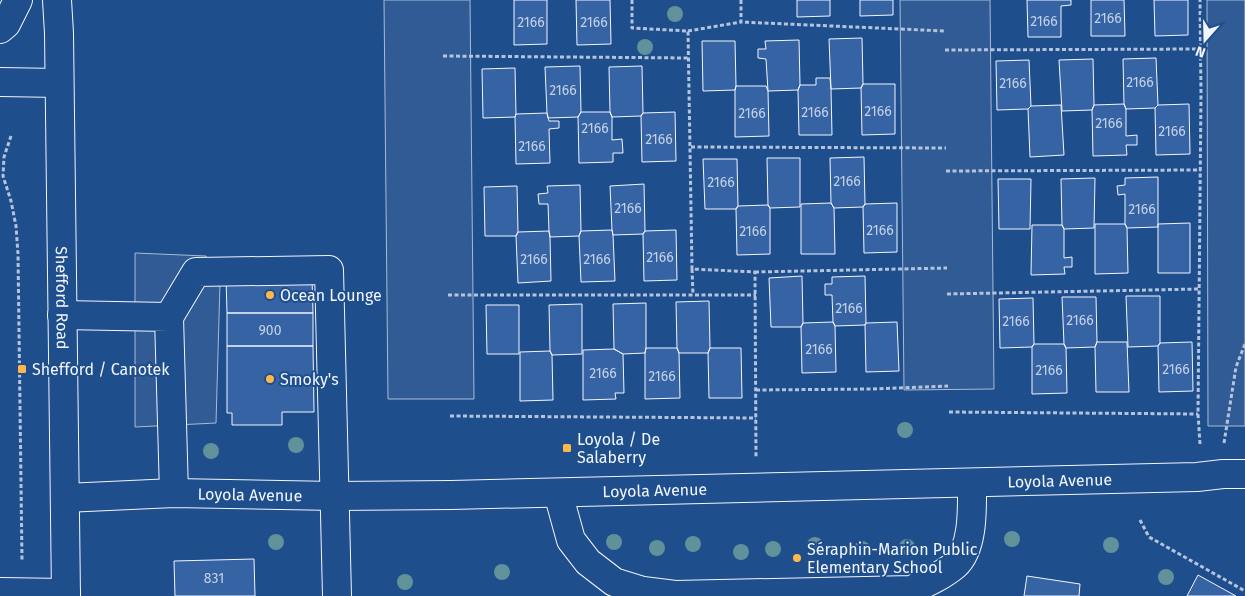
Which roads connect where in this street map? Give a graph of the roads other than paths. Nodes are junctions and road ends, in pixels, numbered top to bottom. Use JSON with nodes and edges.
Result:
{"nodes":[{"id":1,"x":18,"y":0,"type":"edge"},
{"id":2,"x":57,"y":0,"type":"edge"},
{"id":3,"x":0,"y":29,"type":"edge"},
{"id":4,"x":0,"y":82,"type":"edge"},
{"id":5,"x":59,"y":82,"type":"junction"},
{"id":6,"x":62,"y":314,"type":"junction"},
{"id":7,"x":169,"y":317,"type":"junction"},
{"id":8,"x":1245,"y":474,"type":"edge"},
{"id":9,"x":972,"y":483,"type":"junction"},
{"id":10,"x":174,"y":493,"type":"junction"},
{"id":11,"x":558,"y":493,"type":"junction"},
{"id":12,"x":335,"y":496,"type":"junction"},
{"id":13,"x":65,"y":498,"type":"junction"},
{"id":14,"x":11,"y":592,"type":"edge"},
{"id":15,"x":66,"y":594,"type":"edge"},
{"id":16,"x":337,"y":596,"type":"edge"}],
"edges":[{"from":1,"to":3,"type":"street"},
{"from":2,"to":5,"type":"street","name":"Shefford Road"},
{"from":4,"to":5,"type":"street"},
{"from":5,"to":6,"type":"street","name":"Shefford Road"},
{"from":6,"to":7,"type":"street"},
{"from":6,"to":13,"type":"street","name":"Shefford Road"},
{"from":7,"to":10,"type":"street"},
{"from":7,"to":12,"type":"street"},
{"from":8,"to":9,"type":"street","name":"Loyola Avenue"},
{"from":9,"to":11,"type":"street","name":"Loyola Avenue"},
{"from":9,"to":11,"type":"street"},
{"from":10,"to":12,"type":"street","name":"Loyola Avenue"},
{"from":10,"to":13,"type":"street","name":"Loyola Avenue"},
{"from":11,"to":12,"type":"street","name":"Loyola Avenue"},
{"from":12,"to":16,"type":"street"},
{"from":13,"to":15,"type":"street","name":"Shefford Road"},
{"from":14,"to":15,"type":"street"}]}
